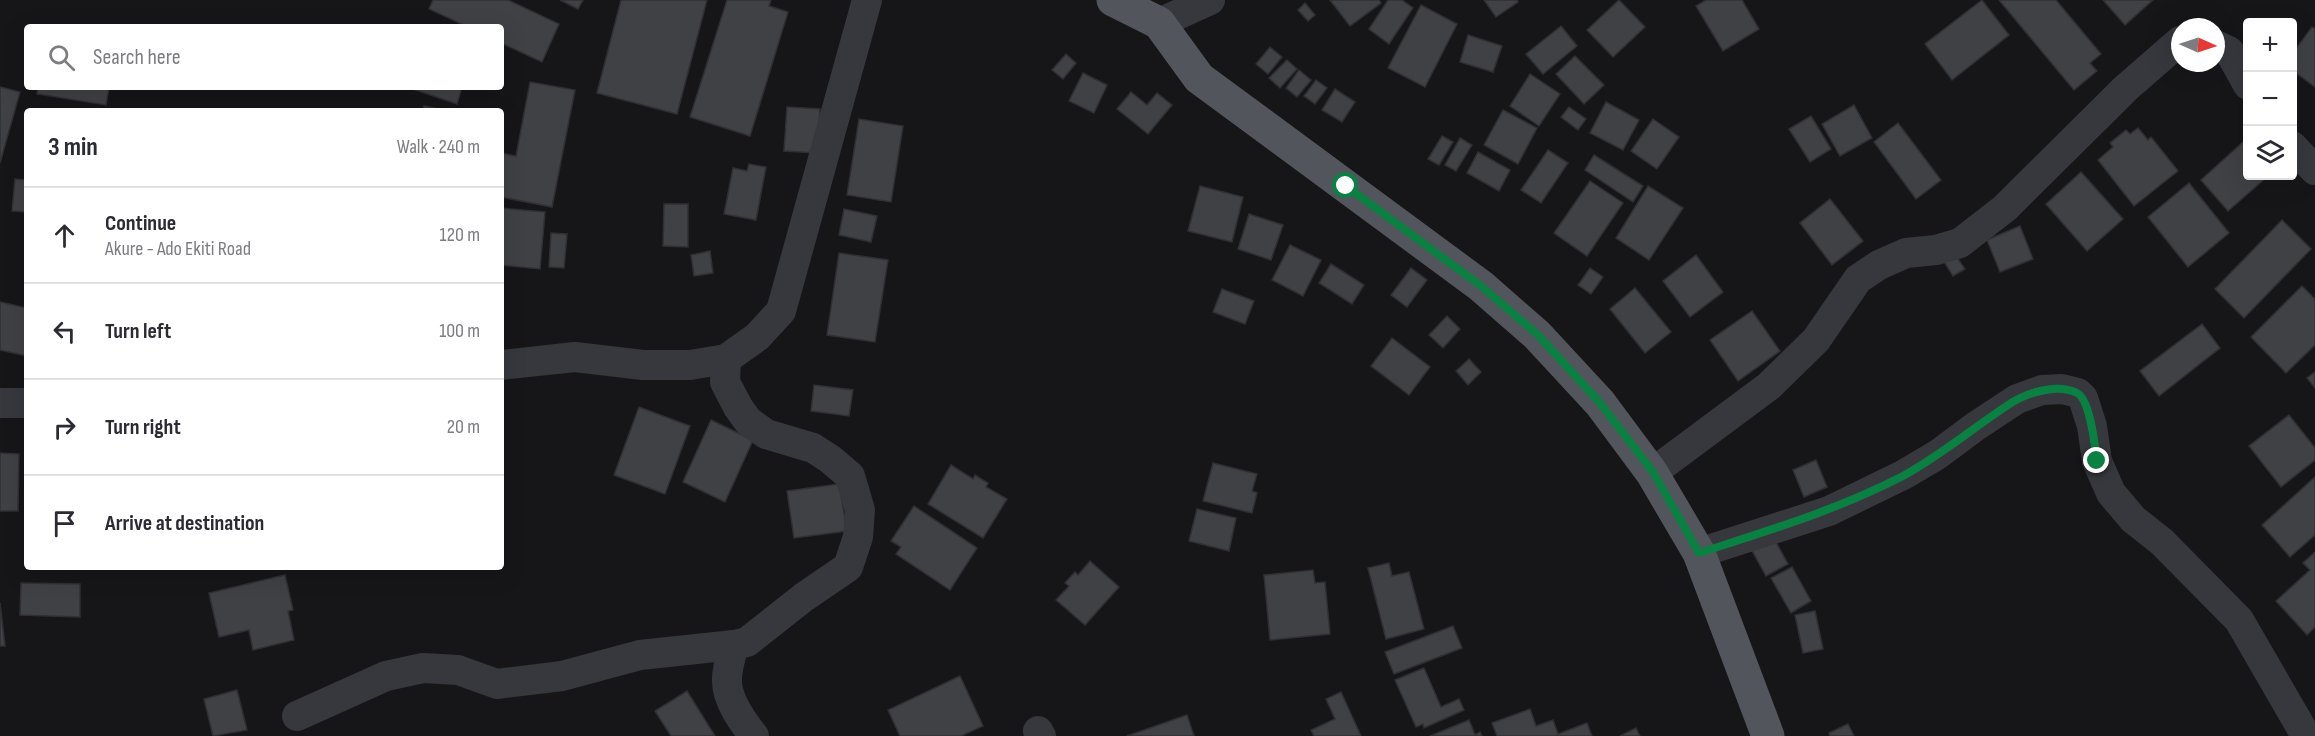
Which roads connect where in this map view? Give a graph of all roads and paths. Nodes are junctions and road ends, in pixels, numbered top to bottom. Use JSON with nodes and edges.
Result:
{"nodes":[{"id":1,"x":867,"y":0,"type":"edge"},
{"id":2,"x":1113,"y":0,"type":"edge"},
{"id":3,"x":1210,"y":0,"type":"edge"},
{"id":4,"x":1159,"y":23,"type":"junction"},
{"id":5,"x":2171,"y":49,"type":"edge"},
{"id":6,"x":2225,"y":49,"type":"edge"},
{"id":7,"x":2243,"y":77,"type":"edge"},
{"id":8,"x":2297,"y":151,"type":"edge"},
{"id":9,"x":2315,"y":170,"type":"edge"},
{"id":10,"x":726,"y":359,"type":"junction"},
{"id":11,"x":504,"y":365,"type":"edge"},
{"id":12,"x":0,"y":403,"type":"edge"},
{"id":13,"x":24,"y":404,"type":"edge"},
{"id":14,"x":1653,"y":472,"type":"junction"},
{"id":15,"x":1699,"y":553,"type":"junction"},
{"id":16,"x":734,"y":645,"type":"junction"},
{"id":17,"x":297,"y":716,"type":"dead end"},
{"id":18,"x":754,"y":736,"type":"edge"},
{"id":19,"x":1768,"y":736,"type":"edge"},
{"id":20,"x":2306,"y":736,"type":"edge"}],
"edges":[{"from":1,"to":10,"type":"street"},
{"from":2,"to":4,"type":"main road"},
{"from":3,"to":4,"type":"street"},
{"from":4,"to":14,"type":"main road"},
{"from":5,"to":14,"type":"street"},
{"from":6,"to":7,"type":"street"},
{"from":8,"to":9,"type":"street"},
{"from":10,"to":11,"type":"street"},
{"from":10,"to":16,"type":"street"},
{"from":12,"to":13,"type":"street"},
{"from":14,"to":15,"type":"main road"},
{"from":15,"to":19,"type":"main road"},
{"from":15,"to":20,"type":"street"},
{"from":16,"to":17,"type":"street"},
{"from":16,"to":18,"type":"street"}]}
